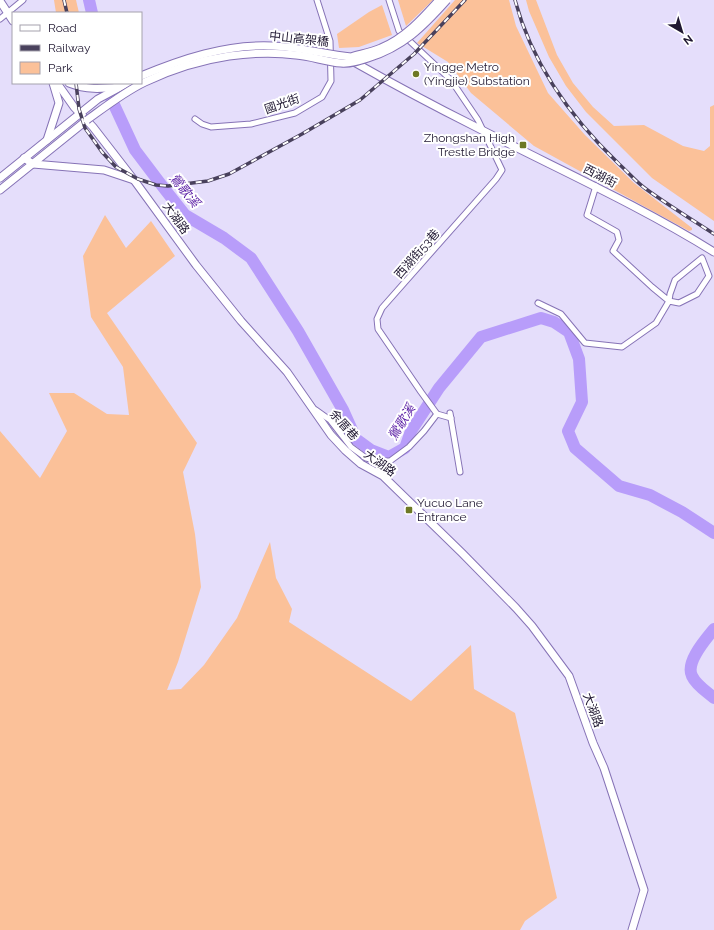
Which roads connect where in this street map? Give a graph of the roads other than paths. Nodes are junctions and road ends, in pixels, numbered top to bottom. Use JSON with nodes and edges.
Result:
{"nodes":[{"id":1,"x":23,"y":0,"type":"edge"},
{"id":2,"x":317,"y":0,"type":"edge"},
{"id":3,"x":390,"y":0,"type":"edge"},
{"id":4,"x":439,"y":0,"type":"edge"},
{"id":5,"x":448,"y":0,"type":"edge"},
{"id":6,"x":0,"y":1,"type":"edge"},
{"id":7,"x":8,"y":12,"type":"junction"},
{"id":8,"x":12,"y":18,"type":"edge"},
{"id":9,"x":0,"y":19,"type":"edge"},
{"id":10,"x":353,"y":59,"type":"junction"},
{"id":11,"x":142,"y":76,"type":"edge"},
{"id":12,"x":142,"y":83,"type":"edge"},
{"id":13,"x":53,"y":84,"type":"edge"},
{"id":14,"x":58,"y":84,"type":"edge"},
{"id":15,"x":71,"y":84,"type":"edge"},
{"id":16,"x":141,"y":84,"type":"edge"},
{"id":17,"x":126,"y":85,"type":"edge"},
{"id":18,"x":80,"y":114,"type":"junction"},
{"id":19,"x":195,"y":119,"type":"dead end"},
{"id":20,"x":86,"y":120,"type":"junction"},
{"id":21,"x":473,"y":126,"type":"joint"},
{"id":22,"x":483,"y":131,"type":"junction"},
{"id":23,"x":47,"y":140,"type":"junction"},
{"id":24,"x":24,"y":158,"type":"junction"},
{"id":25,"x":33,"y":164,"type":"junction"},
{"id":26,"x":0,"y":178,"type":"edge"},
{"id":27,"x":134,"y":180,"type":"junction"},
{"id":28,"x":596,"y":186,"type":"junction"},
{"id":29,"x":0,"y":190,"type":"edge"},
{"id":30,"x":714,"y":252,"type":"edge"},
{"id":31,"x":669,"y":301,"type":"junction"},
{"id":32,"x":538,"y":303,"type":"dead end"},
{"id":33,"x":312,"y":407,"type":"junction"},
{"id":34,"x":437,"y":414,"type":"junction"},
{"id":35,"x":460,"y":472,"type":"dead end"},
{"id":36,"x":632,"y":930,"type":"edge"}],
"edges":[{"from":1,"to":7,"type":"street"},
{"from":2,"to":19,"type":"street","name":"國光街"},
{"from":3,"to":22,"type":"street"},
{"from":4,"to":10,"type":"street","name":"中山高架橋","bridge":true},
{"from":5,"to":10,"type":"street","name":"中山高架橋","bridge":true},
{"from":6,"to":7,"type":"street"},
{"from":7,"to":8,"type":"street"},
{"from":7,"to":9,"type":"street"},
{"from":10,"to":11,"type":"street","name":"中山高架橋","bridge":true},
{"from":10,"to":12,"type":"street","name":"中山高架橋","bridge":true},
{"from":10,"to":21,"type":"street","name":"中山高架橋"},
{"from":13,"to":23,"type":"street"},
{"from":14,"to":18,"type":"street","name":"大湖路"},
{"from":15,"to":17,"type":"street"},
{"from":16,"to":20,"type":"street","name":"中山高架橋","bridge":true},
{"from":17,"to":18,"type":"street"},
{"from":18,"to":20,"type":"street","name":"大湖路"},
{"from":18,"to":23,"type":"street"},
{"from":20,"to":25,"type":"street","name":"中山高架橋"},
{"from":20,"to":27,"type":"street","name":"大湖路"},
{"from":21,"to":22,"type":"street","name":"西湖街"},
{"from":22,"to":28,"type":"street","name":"西湖街"},
{"from":22,"to":34,"type":"street","name":"西湖街53巷"},
{"from":23,"to":24,"type":"street"},
{"from":24,"to":25,"type":"street"},
{"from":24,"to":26,"type":"street"},
{"from":25,"to":27,"type":"street"},
{"from":25,"to":29,"type":"street","name":"中山高架橋"},
{"from":27,"to":33,"type":"street","name":"大湖路"},
{"from":28,"to":30,"type":"street","name":"西湖街"},
{"from":28,"to":31,"type":"street"},
{"from":31,"to":31,"type":"street"},
{"from":31,"to":32,"type":"street"},
{"from":33,"to":34,"type":"street","name":"余厝巷"},
{"from":33,"to":36,"type":"street","name":"大湖路"},
{"from":34,"to":35,"type":"street"}]}
